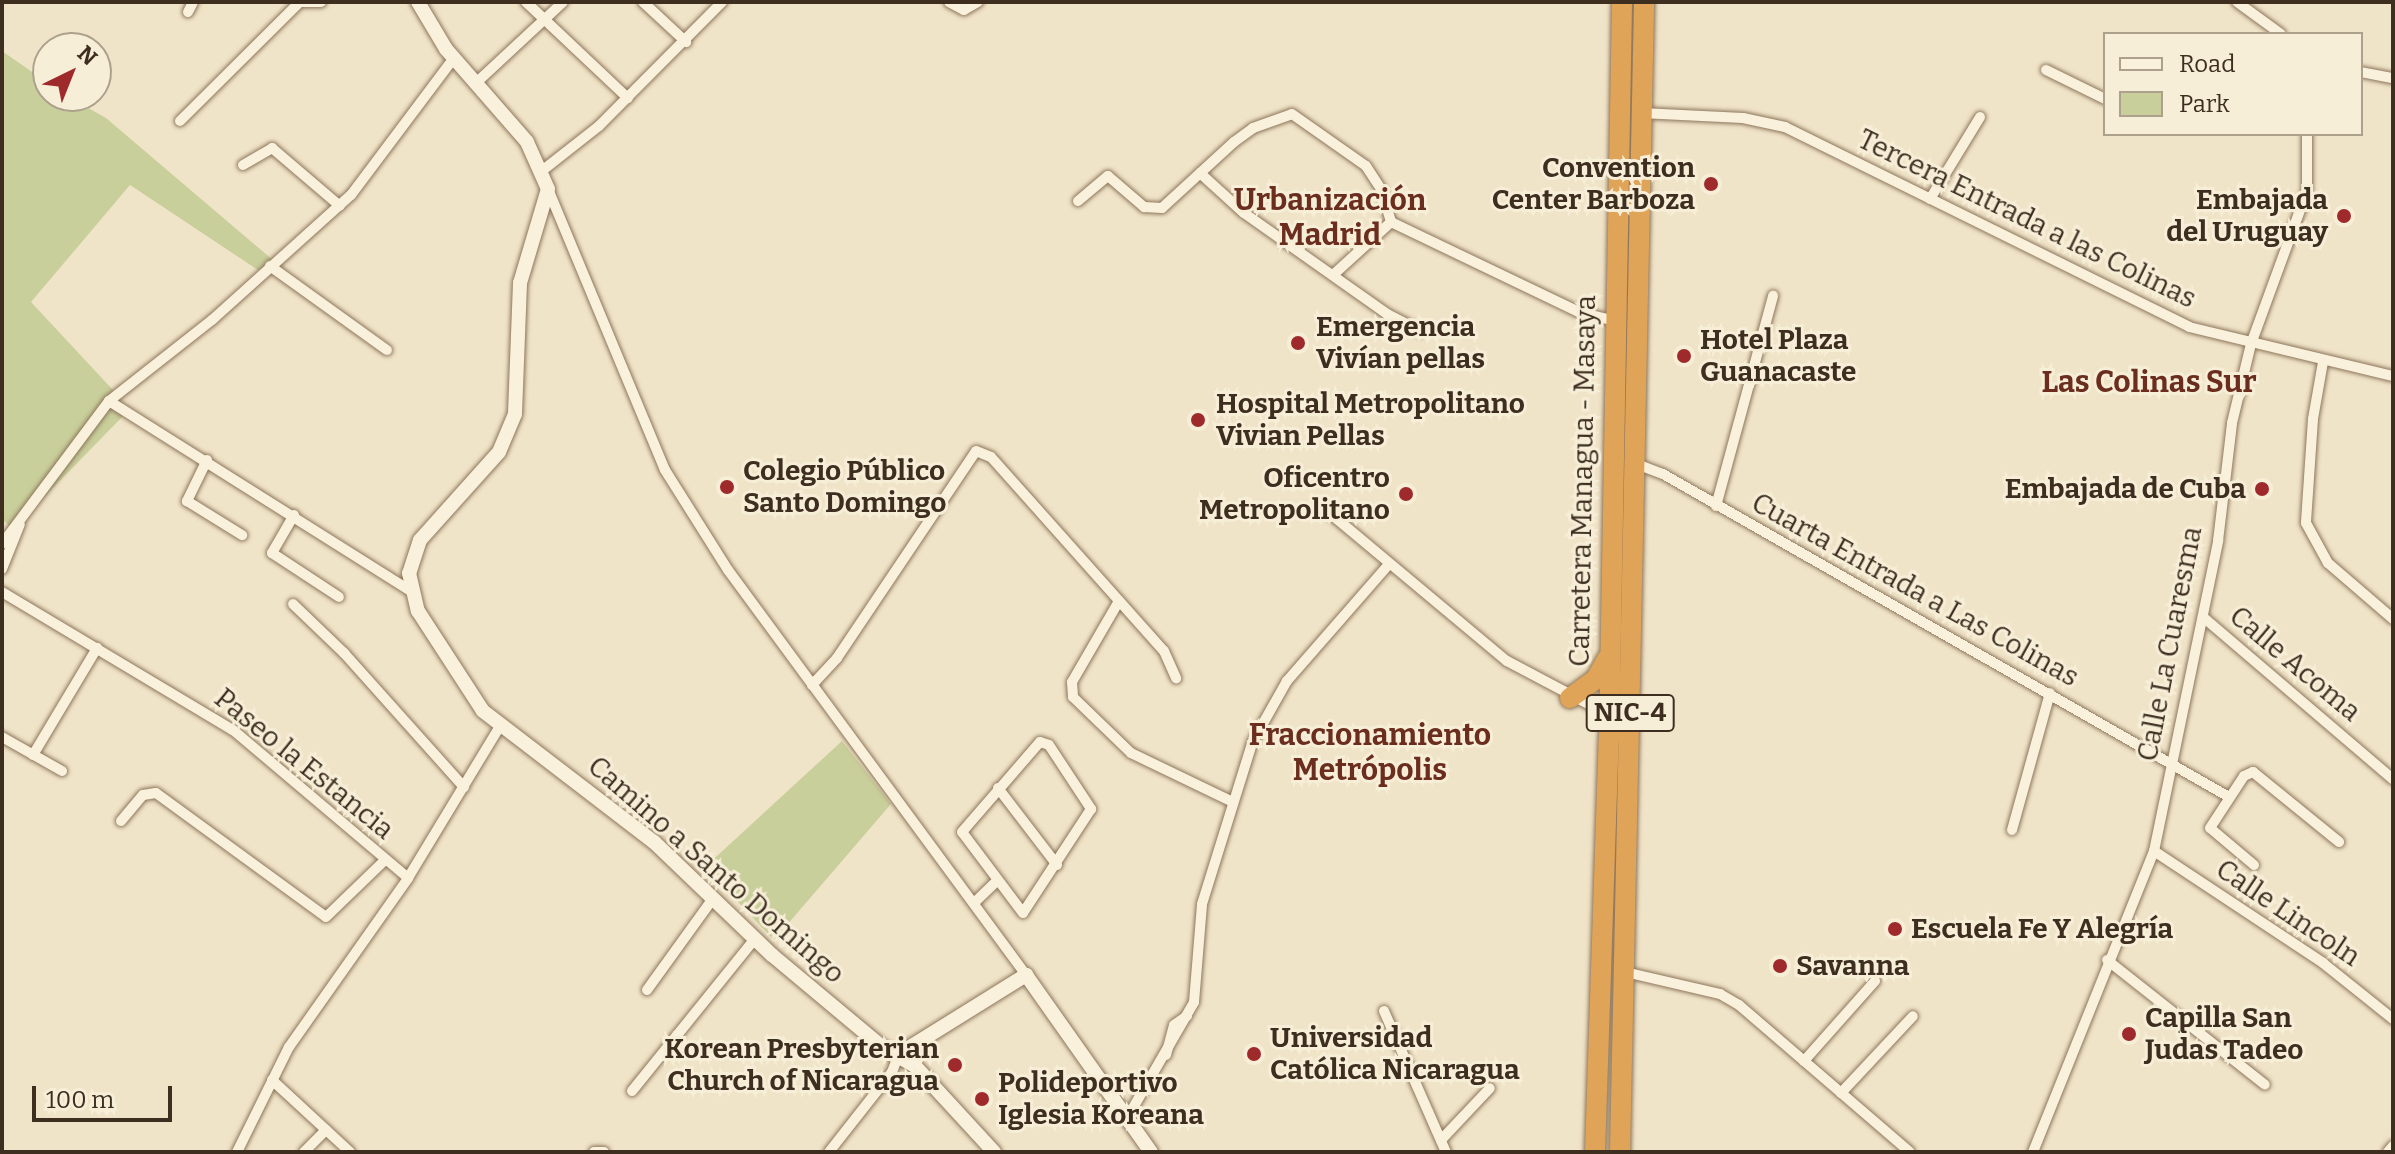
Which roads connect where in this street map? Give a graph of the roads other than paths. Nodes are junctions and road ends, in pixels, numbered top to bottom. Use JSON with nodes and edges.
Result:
{"nodes":[{"id":1,"x":300,"y":2,"type":"edge"},
{"id":2,"x":321,"y":2,"type":"edge"},
{"id":3,"x":418,"y":2,"type":"edge"},
{"id":4,"x":526,"y":2,"type":"edge"},
{"id":5,"x":563,"y":2,"type":"edge"},
{"id":6,"x":643,"y":2,"type":"edge"},
{"id":7,"x":722,"y":2,"type":"edge"},
{"id":8,"x":949,"y":2,"type":"edge"},
{"id":9,"x":978,"y":2,"type":"edge"},
{"id":10,"x":1622,"y":2,"type":"edge"},
{"id":11,"x":1644,"y":2,"type":"edge"},
{"id":12,"x":2237,"y":2,"type":"edge"},
{"id":13,"x":544,"y":20,"type":"junction"},
{"id":14,"x":2278,"y":32,"type":"edge"},
{"id":15,"x":686,"y":42,"type":"junction"},
{"id":16,"x":454,"y":58,"type":"junction"},
{"id":17,"x":2046,"y":70,"type":"dead end"},
{"id":18,"x":2363,"y":72,"type":"edge"},
{"id":19,"x":2393,"y":78,"type":"edge"},
{"id":20,"x":477,"y":82,"type":"junction"},
{"id":21,"x":628,"y":98,"type":"junction"},
{"id":22,"x":2103,"y":98,"type":"edge"},
{"id":23,"x":1641,"y":113,"type":"junction"},
{"id":24,"x":1980,"y":117,"type":"dead end"},
{"id":25,"x":180,"y":121,"type":"dead end"},
{"id":26,"x":2307,"y":136,"type":"edge"},
{"id":27,"x":243,"y":165,"type":"dead end"},
{"id":28,"x":543,"y":170,"type":"junction"},
{"id":29,"x":1200,"y":173,"type":"junction"},
{"id":30,"x":548,"y":189,"type":"junction"},
{"id":31,"x":1930,"y":199,"type":"junction"},
{"id":32,"x":1078,"y":201,"type":"dead end"},
{"id":33,"x":340,"y":206,"type":"junction"},
{"id":34,"x":1391,"y":222,"type":"junction"},
{"id":35,"x":270,"y":266,"type":"junction"},
{"id":36,"x":1333,"y":275,"type":"junction"},
{"id":37,"x":1773,"y":296,"type":"dead end"},
{"id":38,"x":1614,"y":321,"type":"junction"},
{"id":39,"x":1421,"y":331,"type":"dead end"},
{"id":40,"x":2251,"y":344,"type":"junction"},
{"id":41,"x":387,"y":350,"type":"dead end"},
{"id":42,"x":2323,"y":362,"type":"junction"},
{"id":43,"x":2393,"y":376,"type":"edge"},
{"id":44,"x":109,"y":401,"type":"junction"},
{"id":45,"x":207,"y":460,"type":"junction"},
{"id":46,"x":1634,"y":463,"type":"junction"},
{"id":47,"x":1716,"y":506,"type":"junction"},
{"id":48,"x":1325,"y":509,"type":"dead end"},
{"id":49,"x":294,"y":515,"type":"junction"},
{"id":50,"x":22,"y":519,"type":"junction"},
{"id":51,"x":242,"y":535,"type":"dead end"},
{"id":52,"x":2,"y":544,"type":"edge"},
{"id":53,"x":1389,"y":564,"type":"junction"},
{"id":54,"x":2,"y":569,"type":"edge"},
{"id":55,"x":411,"y":591,"type":"junction"},
{"id":56,"x":2,"y":592,"type":"edge"},
{"id":57,"x":339,"y":597,"type":"dead end"},
{"id":58,"x":1119,"y":601,"type":"junction"},
{"id":59,"x":293,"y":604,"type":"dead end"},
{"id":60,"x":2203,"y":617,"type":"junction"},
{"id":61,"x":2393,"y":619,"type":"edge"},
{"id":62,"x":1631,"y":635,"type":"junction"},
{"id":63,"x":97,"y":648,"type":"junction"},
{"id":64,"x":1609,"y":651,"type":"junction"},
{"id":65,"x":1176,"y":678,"type":"dead end"},
{"id":66,"x":812,"y":685,"type":"junction"},
{"id":67,"x":2050,"y":693,"type":"junction"},
{"id":68,"x":1570,"y":698,"type":"junction"},
{"id":69,"x":1607,"y":714,"type":"junction"},
{"id":70,"x":500,"y":726,"type":"junction"},
{"id":71,"x":2,"y":737,"type":"edge"},
{"id":72,"x":33,"y":755,"type":"junction"},
{"id":73,"x":2170,"y":763,"type":"junction"},
{"id":74,"x":62,"y":771,"type":"dead end"},
{"id":75,"x":2393,"y":779,"type":"edge"},
{"id":76,"x":1629,"y":784,"type":"junction"},
{"id":77,"x":464,"y":787,"type":"junction"},
{"id":78,"x":998,"y":788,"type":"junction"},
{"id":79,"x":2229,"y":797,"type":"junction"},
{"id":80,"x":1233,"y":802,"type":"junction"},
{"id":81,"x":121,"y":821,"type":"dead end"},
{"id":82,"x":2012,"y":830,"type":"dead end"},
{"id":83,"x":2339,"y":842,"type":"dead end"},
{"id":84,"x":2154,"y":851,"type":"junction"},
{"id":85,"x":384,"y":861,"type":"junction"},
{"id":86,"x":1057,"y":865,"type":"junction"},
{"id":87,"x":2254,"y":865,"type":"dead end"},
{"id":88,"x":408,"y":878,"type":"junction"},
{"id":89,"x":996,"y":882,"type":"junction"},
{"id":90,"x":712,"y":900,"type":"junction"},
{"id":91,"x":975,"y":902,"type":"junction"},
{"id":92,"x":1601,"y":915,"type":"junction"},
{"id":93,"x":1626,"y":918,"type":"junction"},
{"id":94,"x":754,"y":940,"type":"junction"},
{"id":95,"x":1625,"y":951,"type":"junction"},
{"id":96,"x":1601,"y":955,"type":"junction"},
{"id":97,"x":2107,"y":960,"type":"junction"},
{"id":98,"x":1625,"y":972,"type":"junction"},
{"id":99,"x":1026,"y":975,"type":"junction"},
{"id":100,"x":1875,"y":981,"type":"dead end"},
{"id":101,"x":647,"y":990,"type":"dead end"},
{"id":102,"x":1384,"y":1011,"type":"dead end"},
{"id":103,"x":1913,"y":1016,"type":"dead end"},
{"id":104,"x":2393,"y":1019,"type":"edge"},
{"id":105,"x":899,"y":1054,"type":"junction"},
{"id":106,"x":1804,"y":1061,"type":"junction"},
{"id":107,"x":272,"y":1080,"type":"junction"},
{"id":108,"x":2265,"y":1085,"type":"dead end"},
{"id":109,"x":1490,"y":1088,"type":"dead end"},
{"id":110,"x":632,"y":1091,"type":"dead end"},
{"id":111,"x":1841,"y":1093,"type":"junction"},
{"id":112,"x":1126,"y":1120,"type":"junction"},
{"id":113,"x":326,"y":1130,"type":"junction"},
{"id":114,"x":1441,"y":1140,"type":"junction"},
{"id":115,"x":2393,"y":1146,"type":"edge"},
{"id":116,"x":237,"y":1152,"type":"edge"},
{"id":117,"x":304,"y":1152,"type":"edge"},
{"id":118,"x":350,"y":1152,"type":"edge"},
{"id":119,"x":594,"y":1152,"type":"edge"},
{"id":120,"x":604,"y":1152,"type":"edge"},
{"id":121,"x":829,"y":1152,"type":"edge"},
{"id":122,"x":994,"y":1152,"type":"edge"},
{"id":123,"x":1151,"y":1152,"type":"edge"},
{"id":124,"x":1446,"y":1152,"type":"edge"},
{"id":125,"x":1595,"y":1152,"type":"edge"},
{"id":126,"x":1620,"y":1152,"type":"edge"},
{"id":127,"x":1910,"y":1152,"type":"edge"},
{"id":128,"x":2033,"y":1152,"type":"edge"},
{"id":129,"x":2388,"y":1152,"type":"edge"}],
"edges":[{"from":1,"to":2,"type":"street"},
{"from":1,"to":25,"type":"street"},
{"from":3,"to":16,"type":"street"},
{"from":4,"to":13,"type":"street"},
{"from":5,"to":13,"type":"street"},
{"from":6,"to":15,"type":"street"},
{"from":7,"to":15,"type":"street"},
{"from":8,"to":9,"type":"street"},
{"from":10,"to":38,"type":"highway","name":"Carretera Managua - Masaya","number":"NIC-4"},
{"from":11,"to":23,"type":"highway","name":"Carretera Managua - Masaya","number":"NIC-4"},
{"from":12,"to":14,"type":"street"},
{"from":13,"to":20,"type":"street"},
{"from":13,"to":21,"type":"street"},
{"from":15,"to":21,"type":"street"},
{"from":16,"to":20,"type":"street"},
{"from":16,"to":33,"type":"street"},
{"from":17,"to":22,"type":"street"},
{"from":18,"to":19,"type":"street"},
{"from":20,"to":28,"type":"street"},
{"from":21,"to":28,"type":"street"},
{"from":23,"to":31,"type":"street","name":"Tercera Entrada a las Colinas"},
{"from":23,"to":46,"type":"highway","name":"Carretera Managua - Masaya","number":"NIC-4"},
{"from":24,"to":31,"type":"street"},
{"from":26,"to":40,"type":"street","name":"Calle La Cuaresma"},
{"from":27,"to":33,"type":"street"},
{"from":28,"to":30,"type":"street"},
{"from":29,"to":32,"type":"street"},
{"from":29,"to":34,"type":"street"},
{"from":29,"to":36,"type":"street"},
{"from":30,"to":55,"type":"street","name":"Camino a Santo Domingo"},
{"from":30,"to":66,"type":"street"},
{"from":31,"to":40,"type":"street","name":"Tercera Entrada a las Colinas"},
{"from":33,"to":35,"type":"street"},
{"from":34,"to":36,"type":"street"},
{"from":34,"to":38,"type":"street"},
{"from":35,"to":41,"type":"street"},
{"from":35,"to":44,"type":"street"},
{"from":36,"to":39,"type":"street"},
{"from":37,"to":47,"type":"street"},
{"from":38,"to":64,"type":"highway","name":"Carretera Managua - Masaya","number":"NIC-4"},
{"from":40,"to":42,"type":"street","name":"Tercera Entrada a las Colinas"},
{"from":40,"to":60,"type":"street","name":"Calle La Cuaresma"},
{"from":42,"to":43,"type":"street","name":"Tercera Entrada a las Colinas"},
{"from":42,"to":61,"type":"street"},
{"from":44,"to":45,"type":"street"},
{"from":44,"to":50,"type":"street"},
{"from":45,"to":49,"type":"street"},
{"from":45,"to":51,"type":"street"},
{"from":46,"to":47,"type":"street","name":"Cuarta Entrada a Las Colinas"},
{"from":46,"to":62,"type":"highway","name":"Carretera Managua - Masaya","number":"NIC-4"},
{"from":47,"to":67,"type":"street","name":"Cuarta Entrada a Las Colinas"},
{"from":48,"to":53,"type":"street"},
{"from":49,"to":55,"type":"street"},
{"from":49,"to":57,"type":"street"},
{"from":50,"to":52,"type":"street"},
{"from":50,"to":54,"type":"street"},
{"from":53,"to":68,"type":"street"},
{"from":53,"to":80,"type":"street"},
{"from":55,"to":70,"type":"street","name":"Camino a Santo Domingo"},
{"from":56,"to":63,"type":"street","name":"Paseo la Estancia"},
{"from":58,"to":65,"type":"street"},
{"from":58,"to":66,"type":"street"},
{"from":58,"to":80,"type":"street"},
{"from":59,"to":77,"type":"street"},
{"from":60,"to":73,"type":"street","name":"Calle La Cuaresma"},
{"from":60,"to":75,"type":"street","name":"Calle Acoma"},
{"from":62,"to":69,"type":"highway"},
{"from":62,"to":76,"type":"highway","name":"Carretera Managua - Masaya","number":"NIC-4"},
{"from":63,"to":72,"type":"street"},
{"from":63,"to":85,"type":"street","name":"Paseo la Estancia"},
{"from":64,"to":68,"type":"highway"},
{"from":64,"to":69,"type":"highway","name":"Carretera Managua - Masaya","number":"NIC-4"},
{"from":66,"to":91,"type":"street"},
{"from":67,"to":73,"type":"street","name":"Cuarta Entrada a Las Colinas"},
{"from":67,"to":82,"type":"street"},
{"from":68,"to":69,"type":"street"},
{"from":69,"to":76,"type":"highway"},
{"from":69,"to":92,"type":"highway","name":"Carretera Managua - Masaya","number":"NIC-4"},
{"from":70,"to":77,"type":"street"},
{"from":70,"to":90,"type":"street","name":"Camino a Santo Domingo"},
{"from":71,"to":72,"type":"street"},
{"from":72,"to":74,"type":"street"},
{"from":73,"to":79,"type":"street","name":"Cuarta Entrada a Las Colinas"},
{"from":73,"to":84,"type":"street","name":"Calle La Cuaresma"},
{"from":76,"to":93,"type":"highway","name":"Carretera Managua - Masaya","number":"NIC-4"},
{"from":77,"to":88,"type":"street"},
{"from":78,"to":86,"type":"street"},
{"from":78,"to":86,"type":"street"},
{"from":78,"to":89,"type":"street"},
{"from":79,"to":83,"type":"street"},
{"from":79,"to":87,"type":"street"},
{"from":80,"to":112,"type":"street"},
{"from":81,"to":85,"type":"street"},
{"from":84,"to":97,"type":"street","name":"Calle La Cuaresma"},
{"from":84,"to":104,"type":"street","name":"Calle Lincoln"},
{"from":85,"to":88,"type":"street","name":"Paseo la Estancia"},
{"from":86,"to":89,"type":"street"},
{"from":88,"to":107,"type":"street"},
{"from":89,"to":91,"type":"street"},
{"from":90,"to":94,"type":"street","name":"Camino a Santo Domingo"},
{"from":90,"to":101,"type":"street"},
{"from":91,"to":99,"type":"street"},
{"from":92,"to":93,"type":"highway"},
{"from":92,"to":96,"type":"highway","name":"Carretera Managua - Masaya","number":"NIC-4"},
{"from":93,"to":95,"type":"highway","name":"Carretera Managua - Masaya","number":"NIC-4"},
{"from":94,"to":105,"type":"street","name":"Camino a Santo Domingo"},
{"from":94,"to":110,"type":"street"},
{"from":95,"to":96,"type":"highway"},
{"from":95,"to":98,"type":"highway","name":"Carretera Managua - Masaya","number":"NIC-4"},
{"from":96,"to":125,"type":"highway","name":"Carretera Managua - Masaya","number":"NIC-4"},
{"from":97,"to":108,"type":"street"},
{"from":97,"to":128,"type":"street","name":"Calle La Cuaresma"},
{"from":98,"to":106,"type":"street"},
{"from":98,"to":126,"type":"highway","name":"Carretera Managua - Masaya","number":"NIC-4"},
{"from":99,"to":105,"type":"street"},
{"from":99,"to":112,"type":"street"},
{"from":100,"to":106,"type":"street"},
{"from":102,"to":114,"type":"street"},
{"from":103,"to":111,"type":"street"},
{"from":105,"to":121,"type":"street"},
{"from":105,"to":122,"type":"street","name":"Camino a Santo Domingo"},
{"from":106,"to":111,"type":"street"},
{"from":107,"to":113,"type":"street"},
{"from":107,"to":116,"type":"street"},
{"from":109,"to":114,"type":"street"},
{"from":111,"to":127,"type":"street"},
{"from":112,"to":123,"type":"street"},
{"from":113,"to":117,"type":"street"},
{"from":113,"to":118,"type":"street"},
{"from":114,"to":124,"type":"street"},
{"from":115,"to":129,"type":"street"},
{"from":119,"to":120,"type":"street"}]}
